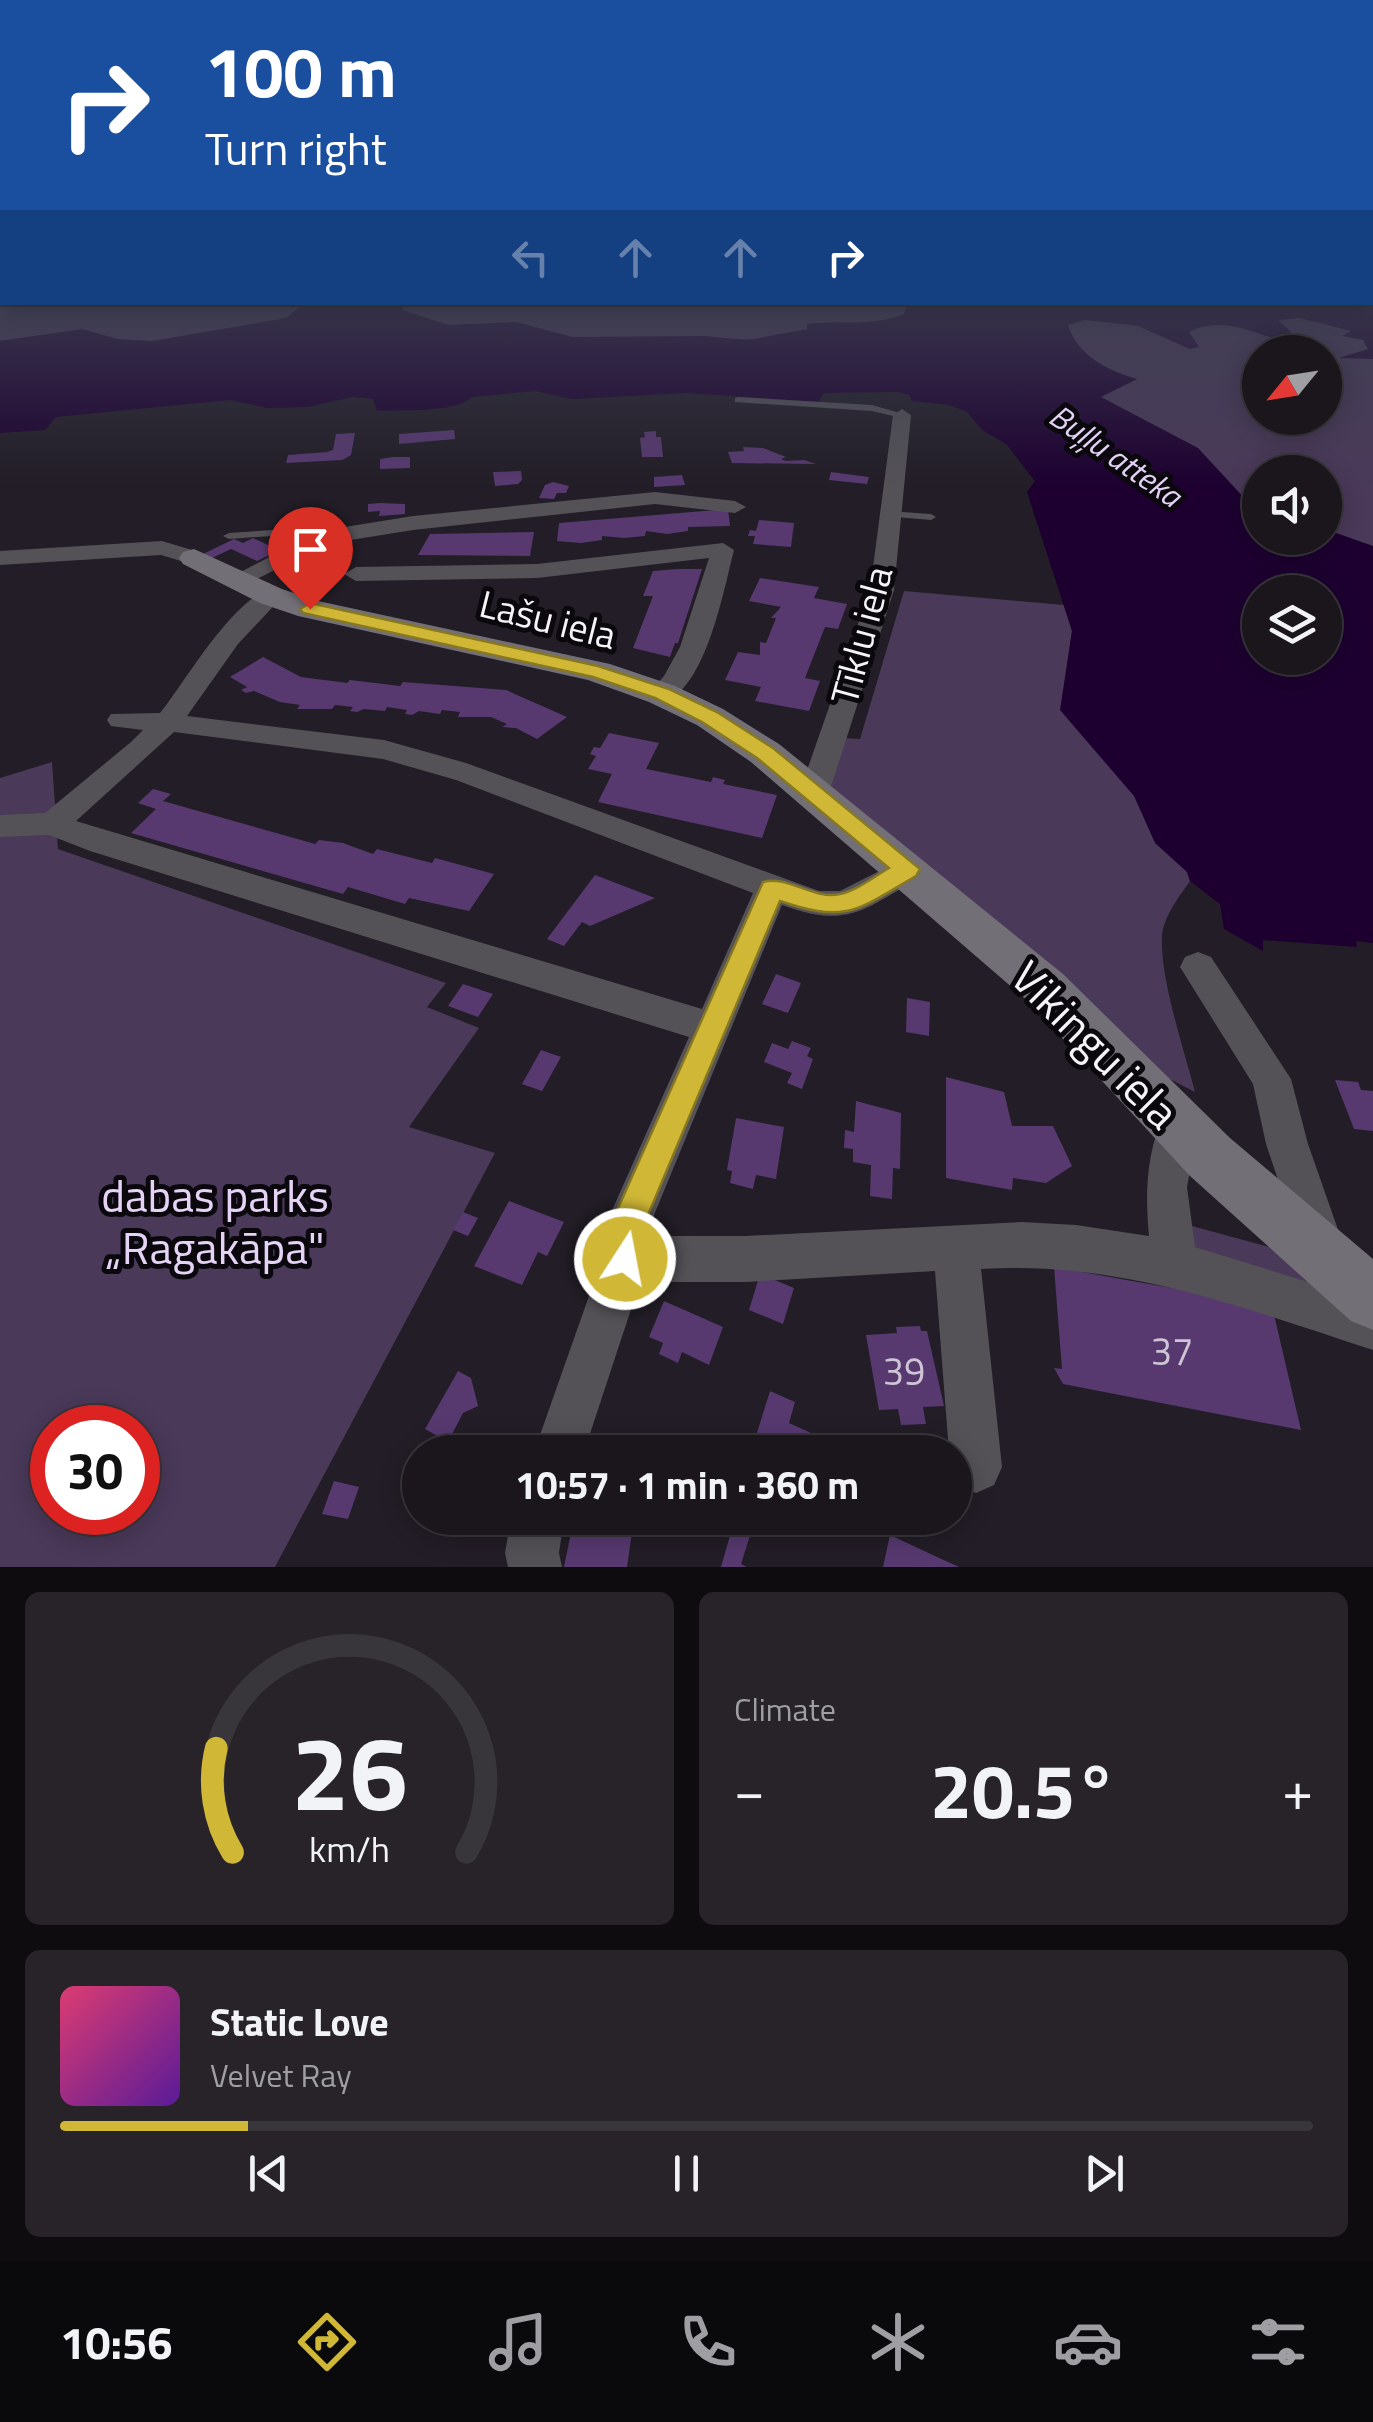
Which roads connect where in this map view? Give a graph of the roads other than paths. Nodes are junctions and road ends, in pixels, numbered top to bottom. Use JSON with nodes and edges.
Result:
{"nodes":[{"id":1,"x":738,"y":400,"type":"dead end"},
{"id":2,"x":902,"y":415,"type":"joint"},
{"id":3,"x":735,"y":507,"type":"dead end"},
{"id":4,"x":888,"y":514,"type":"junction"},
{"id":5,"x":931,"y":517,"type":"dead end"},
{"id":6,"x":367,"y":534,"type":"junction"},
{"id":7,"x":229,"y":536,"type":"dead end"},
{"id":8,"x":320,"y":538,"type":"junction"},
{"id":9,"x":0,"y":558,"type":"edge"},
{"id":10,"x":194,"y":558,"type":"joint"},
{"id":11,"x":356,"y":574,"type":"junction"},
{"id":12,"x":238,"y":579,"type":"junction"},
{"id":13,"x":271,"y":596,"type":"junction"},
{"id":14,"x":338,"y":616,"type":"junction"},
{"id":15,"x":662,"y":694,"type":"junction"},
{"id":16,"x":120,"y":720,"type":"dead end"},
{"id":17,"x":167,"y":722,"type":"junction"},
{"id":18,"x":814,"y":794,"type":"junction"},
{"id":19,"x":52,"y":824,"type":"junction"},
{"id":20,"x":0,"y":826,"type":"edge"},
{"id":21,"x":907,"y":869,"type":"junction"},
{"id":22,"x":772,"y":889,"type":"junction"},
{"id":23,"x":1198,"y":967,"type":"dead end"},
{"id":24,"x":712,"y":1028,"type":"junction"},
{"id":25,"x":1178,"y":1127,"type":"junction"},
{"id":26,"x":956,"y":1247,"type":"junction"},
{"id":27,"x":625,"y":1259,"type":"junction"},
{"id":28,"x":1174,"y":1263,"type":"junction"},
{"id":29,"x":1328,"y":1263,"type":"junction"},
{"id":30,"x":1373,"y":1299,"type":"edge"},
{"id":31,"x":1373,"y":1326,"type":"edge"},
{"id":32,"x":565,"y":1435,"type":"edge"},
{"id":33,"x":976,"y":1467,"type":"dead end"},
{"id":34,"x":535,"y":1535,"type":"edge"},
{"id":35,"x":535,"y":1567,"type":"edge"}],
"edges":[{"from":1,"to":2,"type":"lane"},
{"from":2,"to":4,"type":"street","name":"Tīklu iela"},
{"from":3,"to":6,"type":"street"},
{"from":4,"to":5,"type":"lane"},
{"from":4,"to":18,"type":"street","name":"Tīklu iela"},
{"from":6,"to":8,"type":"street"},
{"from":6,"to":11,"type":"street"},
{"from":7,"to":8,"type":"lane"},
{"from":8,"to":12,"type":"street"},
{"from":9,"to":10,"type":"street","name":"Lašu iela"},
{"from":10,"to":12,"type":"street","name":"Lašu iela"},
{"from":11,"to":14,"type":"street"},
{"from":11,"to":15,"type":"street"},
{"from":12,"to":13,"type":"street","name":"Lašu iela"},
{"from":13,"to":14,"type":"street","name":"Lašu iela"},
{"from":13,"to":17,"type":"street"},
{"from":14,"to":15,"type":"street","name":"Lašu iela"},
{"from":15,"to":18,"type":"street","name":"Lašu iela"},
{"from":16,"to":17,"type":"street"},
{"from":17,"to":19,"type":"street"},
{"from":17,"to":22,"type":"street"},
{"from":18,"to":21,"type":"street","name":"Vikingu iela"},
{"from":19,"to":20,"type":"street"},
{"from":19,"to":24,"type":"street"},
{"from":21,"to":22,"type":"street"},
{"from":21,"to":25,"type":"street","name":"Vikingu iela"},
{"from":22,"to":24,"type":"street"},
{"from":23,"to":29,"type":"street"},
{"from":24,"to":27,"type":"street"},
{"from":25,"to":28,"type":"street"},
{"from":25,"to":29,"type":"street","name":"Vikingu iela"},
{"from":26,"to":27,"type":"street"},
{"from":26,"to":28,"type":"street"},
{"from":26,"to":33,"type":"street"},
{"from":27,"to":32,"type":"street"},
{"from":28,"to":31,"type":"street"},
{"from":29,"to":30,"type":"street","name":"Vikingu iela"},
{"from":34,"to":35,"type":"street"}]}
